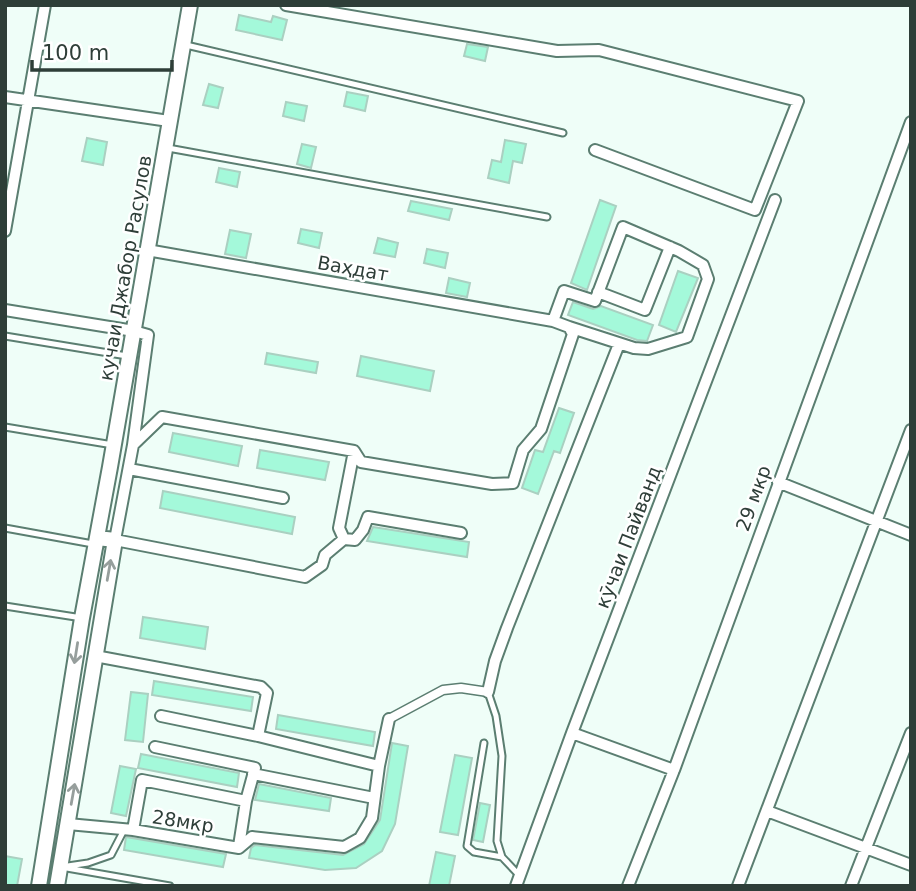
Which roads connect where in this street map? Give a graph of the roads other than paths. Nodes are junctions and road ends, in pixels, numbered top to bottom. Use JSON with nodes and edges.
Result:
{"nodes":[{"id":1,"x":45,"y":5,"type":"edge"},
{"id":2,"x":190,"y":5,"type":"edge"},
{"id":3,"x":286,"y":5,"type":"edge"},
{"id":4,"x":183,"y":45,"type":"junction"},
{"id":5,"x":5,"y":97,"type":"edge"},
{"id":6,"x":28,"y":101,"type":"junction"},
{"id":7,"x":169,"y":121,"type":"junction"},
{"id":8,"x":911,"y":122,"type":"edge"},
{"id":9,"x":563,"y":133,"type":"dead end"},
{"id":10,"x":165,"y":147,"type":"junction"},
{"id":11,"x":595,"y":150,"type":"dead end"},
{"id":12,"x":775,"y":201,"type":"dead end"},
{"id":13,"x":547,"y":217,"type":"dead end"},
{"id":14,"x":5,"y":231,"type":"edge"},
{"id":15,"x":670,"y":247,"type":"junction"},
{"id":16,"x":147,"y":250,"type":"junction"},
{"id":17,"x":598,"y":292,"type":"junction"},
{"id":18,"x":5,"y":310,"type":"edge"},
{"id":19,"x":553,"y":321,"type":"junction"},
{"id":20,"x":569,"y":327,"type":"junction"},
{"id":21,"x":134,"y":331,"type":"junction"},
{"id":22,"x":5,"y":336,"type":"edge"},
{"id":23,"x":619,"y":344,"type":"junction"},
{"id":24,"x":129,"y":356,"type":"junction"},
{"id":25,"x":5,"y":427,"type":"edge"},
{"id":26,"x":911,"y":430,"type":"edge"},
{"id":27,"x":113,"y":445,"type":"junction"},
{"id":28,"x":133,"y":445,"type":"junction"},
{"id":29,"x":354,"y":451,"type":"junction"},
{"id":30,"x":129,"y":469,"type":"junction"},
{"id":31,"x":778,"y":482,"type":"junction"},
{"id":32,"x":283,"y":498,"type":"dead end"},
{"id":33,"x":876,"y":521,"type":"junction"},
{"id":34,"x":5,"y":528,"type":"edge"},
{"id":35,"x":461,"y":533,"type":"dead end"},
{"id":36,"x":911,"y":535,"type":"edge"},
{"id":37,"x":344,"y":539,"type":"junction"},
{"id":38,"x":97,"y":541,"type":"junction"},
{"id":39,"x":115,"y":541,"type":"junction"},
{"id":40,"x":5,"y":606,"type":"edge"},
{"id":41,"x":82,"y":618,"type":"junction"},
{"id":42,"x":95,"y":656,"type":"junction"},
{"id":43,"x":488,"y":692,"type":"junction"},
{"id":44,"x":161,"y":716,"type":"dead end"},
{"id":45,"x":389,"y":719,"type":"joint"},
{"id":46,"x":572,"y":733,"type":"junction"},
{"id":47,"x":911,"y":733,"type":"edge"},
{"id":48,"x":258,"y":737,"type":"junction"},
{"id":49,"x":484,"y":743,"type":"dead end"},
{"id":50,"x":155,"y":747,"type":"dead end"},
{"id":51,"x":379,"y":766,"type":"junction"},
{"id":52,"x":674,"y":770,"type":"junction"},
{"id":53,"x":253,"y":774,"type":"junction"},
{"id":54,"x":374,"y":798,"type":"junction"},
{"id":55,"x":246,"y":801,"type":"junction"},
{"id":56,"x":767,"y":811,"type":"junction"},
{"id":57,"x":68,"y":824,"type":"junction"},
{"id":58,"x":128,"y":830,"type":"junction"},
{"id":59,"x":865,"y":847,"type":"junction"},
{"id":60,"x":239,"y":848,"type":"junction"},
{"id":61,"x":502,"y":857,"type":"junction"},
{"id":62,"x":911,"y":865,"type":"edge"},
{"id":63,"x":61,"y":867,"type":"junction"},
{"id":64,"x":518,"y":881,"type":"edge"},
{"id":65,"x":39,"y":883,"type":"edge"},
{"id":66,"x":57,"y":885,"type":"edge"},
{"id":67,"x":170,"y":886,"type":"edge"},
{"id":68,"x":628,"y":886,"type":"edge"},
{"id":69,"x":738,"y":886,"type":"edge"},
{"id":70,"x":851,"y":886,"type":"edge"}],
"edges":[{"from":1,"to":6,"type":"street"},
{"from":2,"to":4,"type":"street","name":"кучаи Джабор Расулов"},
{"from":3,"to":11,"type":"street"},
{"from":4,"to":7,"type":"street","name":"кучаи Джабор Расулов"},
{"from":4,"to":9,"type":"lane"},
{"from":5,"to":6,"type":"street"},
{"from":6,"to":7,"type":"street"},
{"from":6,"to":14,"type":"street"},
{"from":7,"to":10,"type":"street","name":"кучаи Джабор Расулов"},
{"from":8,"to":31,"type":"street","name":"29 мкр"},
{"from":10,"to":13,"type":"lane"},
{"from":10,"to":16,"type":"street","name":"кучаи Джабор Расулов"},
{"from":12,"to":46,"type":"street","name":"кӯчаи Пайванд"},
{"from":15,"to":17,"type":"street"},
{"from":15,"to":17,"type":"street"},
{"from":15,"to":23,"type":"street"},
{"from":16,"to":19,"type":"street","name":"Ваҳдат"},
{"from":16,"to":21,"type":"street","name":"кучаи Джабор Расулов"},
{"from":17,"to":19,"type":"street"},
{"from":18,"to":21,"type":"street"},
{"from":19,"to":20,"type":"street"},
{"from":20,"to":23,"type":"street"},
{"from":20,"to":29,"type":"street"},
{"from":21,"to":24,"type":"street","name":"кучаи Джабор Расулов"},
{"from":21,"to":28,"type":"street"},
{"from":22,"to":24,"type":"lane"},
{"from":23,"to":43,"type":"street"},
{"from":24,"to":27,"type":"street","name":"кучаи Джабор Расулов"},
{"from":25,"to":27,"type":"lane"},
{"from":26,"to":33,"type":"street"},
{"from":27,"to":38,"type":"street","name":"кучаи Джабор Расулов"},
{"from":28,"to":29,"type":"street"},
{"from":28,"to":30,"type":"street"},
{"from":29,"to":37,"type":"street"},
{"from":30,"to":32,"type":"street"},
{"from":30,"to":39,"type":"street"},
{"from":31,"to":33,"type":"street"},
{"from":31,"to":52,"type":"street","name":"29 мкр"},
{"from":33,"to":36,"type":"street"},
{"from":33,"to":56,"type":"street"},
{"from":34,"to":38,"type":"lane"},
{"from":35,"to":37,"type":"street"},
{"from":37,"to":39,"type":"street"},
{"from":38,"to":39,"type":"street"},
{"from":38,"to":41,"type":"street","name":"кучаи Джабор Расулов"},
{"from":42,"to":39,"type":"street","one_way":true},
{"from":40,"to":41,"type":"lane"},
{"from":41,"to":65,"type":"street","name":"кучаи Джабор Расулов","one_way":true},
{"from":42,"to":48,"type":"street"},
{"from":57,"to":42,"type":"street","one_way":true},
{"from":43,"to":45,"type":"street"},
{"from":43,"to":61,"type":"lane"},
{"from":44,"to":48,"type":"street"},
{"from":45,"to":51,"type":"street","name":"28мкр"},
{"from":46,"to":52,"type":"street"},
{"from":46,"to":64,"type":"street","name":"кӯчаи Пайванд"},
{"from":47,"to":59,"type":"street"},
{"from":48,"to":51,"type":"street"},
{"from":49,"to":61,"type":"lane"},
{"from":50,"to":53,"type":"street"},
{"from":51,"to":54,"type":"street","name":"28мкр"},
{"from":52,"to":68,"type":"street","name":"29 мкр"},
{"from":53,"to":54,"type":"street"},
{"from":53,"to":55,"type":"street"},
{"from":54,"to":60,"type":"street","name":"28мкр"},
{"from":55,"to":58,"type":"street","name":"28мкр"},
{"from":55,"to":60,"type":"street"},
{"from":56,"to":59,"type":"street"},
{"from":56,"to":69,"type":"street"},
{"from":57,"to":58,"type":"street"},
{"from":57,"to":63,"type":"street"},
{"from":58,"to":60,"type":"street","name":"28мкр"},
{"from":58,"to":63,"type":"lane"},
{"from":59,"to":62,"type":"street"},
{"from":59,"to":70,"type":"street"},
{"from":61,"to":64,"type":"lane"},
{"from":63,"to":66,"type":"street"},
{"from":63,"to":67,"type":"lane"},
{"from":65,"to":66,"type":"street"}]}
